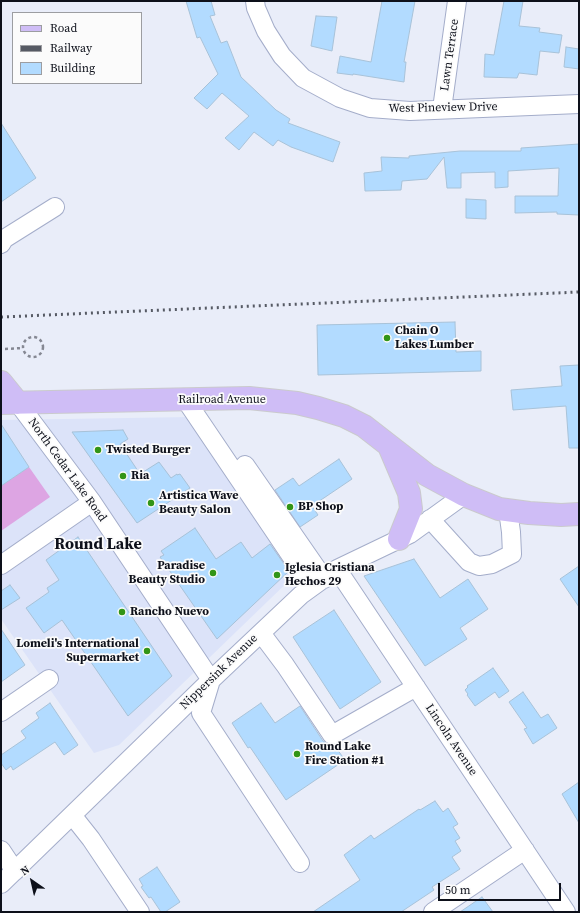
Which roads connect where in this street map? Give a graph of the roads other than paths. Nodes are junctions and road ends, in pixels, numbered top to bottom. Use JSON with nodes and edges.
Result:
{"nodes":[{"id":1,"x":457,"y":1,"type":"edge"},
{"id":2,"x":256,"y":4,"type":"edge"},
{"id":3,"x":579,"y":104,"type":"edge"},
{"id":4,"x":442,"y":109,"type":"junction"},
{"id":5,"x":55,"y":207,"type":"dead end"},
{"id":6,"x":1,"y":244,"type":"edge"},
{"id":7,"x":1,"y":382,"type":"edge"},
{"id":8,"x":185,"y":399,"type":"junction"},
{"id":9,"x":10,"y":403,"type":"edge"},
{"id":10,"x":389,"y":445,"type":"junction"},
{"id":11,"x":244,"y":465,"type":"dead end"},
{"id":12,"x":464,"y":496,"type":"junction"},
{"id":13,"x":92,"y":502,"type":"junction"},
{"id":14,"x":508,"y":510,"type":"junction"},
{"id":15,"x":579,"y":514,"type":"edge"},
{"id":16,"x":430,"y":519,"type":"junction"},
{"id":17,"x":399,"y":539,"type":"junction"},
{"id":18,"x":1,"y":565,"type":"edge"},
{"id":19,"x":324,"y":578,"type":"junction"},
{"id":20,"x":261,"y":633,"type":"junction"},
{"id":21,"x":49,"y":679,"type":"dead end"},
{"id":22,"x":210,"y":680,"type":"junction"},
{"id":23,"x":416,"y":687,"type":"junction"},
{"id":24,"x":1,"y":712,"type":"edge"},
{"id":25,"x":72,"y":816,"type":"junction"},
{"id":26,"x":1,"y":850,"type":"edge"},
{"id":27,"x":524,"y":850,"type":"junction"},
{"id":28,"x":300,"y":863,"type":"dead end"},
{"id":29,"x":15,"y":871,"type":"junction"},
{"id":30,"x":1,"y":884,"type":"edge"},
{"id":31,"x":140,"y":912,"type":"edge"},
{"id":32,"x":433,"y":912,"type":"edge"},
{"id":33,"x":566,"y":912,"type":"edge"}],
"edges":[{"from":1,"to":4,"type":"street","name":"Lawn Terrace"},
{"from":2,"to":4,"type":"street","name":"West Pineview Drive"},
{"from":3,"to":4,"type":"street","name":"West Pineview Drive"},
{"from":5,"to":6,"type":"street"},
{"from":7,"to":9,"type":"main road","name":"North Cedar Lake Road"},
{"from":8,"to":9,"type":"main road","name":"Railroad Avenue"},
{"from":8,"to":10,"type":"main road","name":"Railroad Avenue"},
{"from":8,"to":19,"type":"street"},
{"from":9,"to":13,"type":"street","name":"North Cedar Lake Road"},
{"from":10,"to":12,"type":"main road","name":"Railroad Avenue"},
{"from":10,"to":17,"type":"main road"},
{"from":11,"to":19,"type":"street"},
{"from":12,"to":14,"type":"main road","name":"Railroad Avenue"},
{"from":12,"to":16,"type":"street","name":"Nippersink Avenue"},
{"from":13,"to":18,"type":"street"},
{"from":13,"to":22,"type":"street","name":"North Cedar Lake Road"},
{"from":14,"to":15,"type":"main road","name":"Railroad Avenue"},
{"from":14,"to":16,"type":"street"},
{"from":16,"to":17,"type":"street","name":"Nippersink Avenue"},
{"from":17,"to":19,"type":"street","name":"Nippersink Avenue"},
{"from":19,"to":20,"type":"street","name":"Nippersink Avenue"},
{"from":19,"to":23,"type":"street","name":"Lincoln Avenue"},
{"from":20,"to":22,"type":"street","name":"Nippersink Avenue"},
{"from":20,"to":23,"type":"street"},
{"from":21,"to":24,"type":"street"},
{"from":22,"to":25,"type":"street","name":"Nippersink Avenue"},
{"from":22,"to":28,"type":"street"},
{"from":23,"to":27,"type":"street","name":"Lincoln Avenue"},
{"from":25,"to":29,"type":"street","name":"Nippersink Avenue"},
{"from":25,"to":31,"type":"street"},
{"from":26,"to":29,"type":"street"},
{"from":27,"to":32,"type":"street"},
{"from":27,"to":33,"type":"street","name":"Lincoln Avenue"},
{"from":29,"to":30,"type":"street","name":"Nippersink Avenue"}]}
